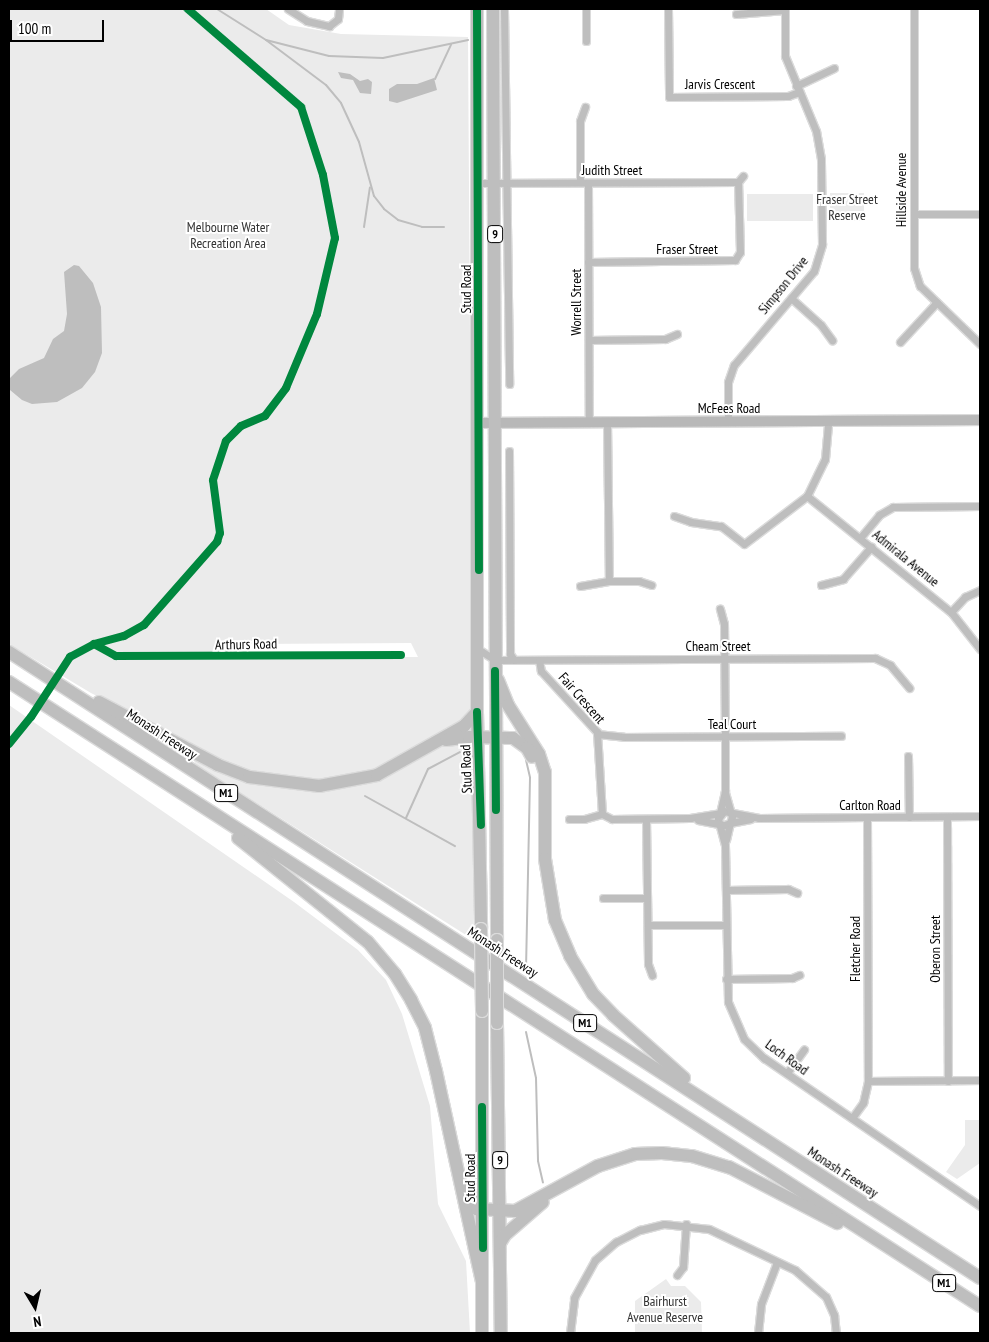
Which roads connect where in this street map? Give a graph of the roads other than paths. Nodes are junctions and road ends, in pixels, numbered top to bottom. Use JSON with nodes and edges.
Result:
{"nodes":[{"id":1,"x":288,"y":9,"type":"edge"},
{"id":2,"x":339,"y":9,"type":"edge"},
{"id":3,"x":477,"y":9,"type":"edge"},
{"id":4,"x":493,"y":9,"type":"edge"},
{"id":5,"x":504,"y":9,"type":"edge"},
{"id":6,"x":586,"y":9,"type":"edge"},
{"id":7,"x":668,"y":9,"type":"edge"},
{"id":8,"x":785,"y":9,"type":"edge"},
{"id":9,"x":914,"y":9,"type":"edge"},
{"id":10,"x":736,"y":14,"type":"dead end"},
{"id":11,"x":586,"y":41,"type":"dead end"},
{"id":12,"x":834,"y":68,"type":"dead end"},
{"id":13,"x":797,"y":89,"type":"junction"},
{"id":14,"x":585,"y":107,"type":"dead end"},
{"id":15,"x":741,"y":179,"type":"joint"},
{"id":16,"x":580,"y":182,"type":"junction"},
{"id":17,"x":588,"y":182,"type":"junction"},
{"id":18,"x":478,"y":183,"type":"junction"},
{"id":19,"x":501,"y":183,"type":"junction"},
{"id":20,"x":914,"y":214,"type":"junction"},
{"id":21,"x":980,"y":214,"type":"edge"},
{"id":22,"x":588,"y":262,"type":"junction"},
{"id":23,"x":791,"y":298,"type":"junction"},
{"id":24,"x":937,"y":302,"type":"junction"},
{"id":25,"x":678,"y":334,"type":"dead end"},
{"id":26,"x":589,"y":340,"type":"junction"},
{"id":27,"x":832,"y":340,"type":"dead end"},
{"id":28,"x":900,"y":342,"type":"dead end"},
{"id":29,"x":980,"y":344,"type":"edge"},
{"id":30,"x":508,"y":384,"type":"dead end"},
{"id":31,"x":828,"y":420,"type":"junction"},
{"id":32,"x":980,"y":420,"type":"edge"},
{"id":33,"x":589,"y":422,"type":"junction"},
{"id":34,"x":607,"y":422,"type":"junction"},
{"id":35,"x":728,"y":422,"type":"junction"},
{"id":36,"x":478,"y":423,"type":"junction"},
{"id":37,"x":496,"y":423,"type":"junction"},
{"id":38,"x":509,"y":451,"type":"dead end"},
{"id":39,"x":807,"y":496,"type":"junction"},
{"id":40,"x":980,"y":506,"type":"edge"},
{"id":41,"x":674,"y":516,"type":"dead end"},
{"id":42,"x":860,"y":538,"type":"junction"},
{"id":43,"x":871,"y":547,"type":"junction"},
{"id":44,"x":609,"y":581,"type":"junction"},
{"id":45,"x":651,"y":585,"type":"dead end"},
{"id":46,"x":821,"y":585,"type":"dead end"},
{"id":47,"x":580,"y":586,"type":"dead end"},
{"id":48,"x":980,"y":590,"type":"edge"},
{"id":49,"x":720,"y":609,"type":"dead end"},
{"id":50,"x":951,"y":612,"type":"junction"},
{"id":51,"x":478,"y":649,"type":"junction"},
{"id":52,"x":980,"y":649,"type":"edge"},
{"id":53,"x":10,"y":653,"type":"edge"},
{"id":54,"x":724,"y":659,"type":"junction"},
{"id":55,"x":496,"y":660,"type":"junction"},
{"id":56,"x":514,"y":660,"type":"junction"},
{"id":57,"x":542,"y":660,"type":"junction"},
{"id":58,"x":9,"y":682,"type":"edge"},
{"id":59,"x":909,"y":688,"type":"dead end"},
{"id":60,"x":477,"y":712,"type":"junction"},
{"id":61,"x":726,"y":736,"type":"junction"},
{"id":62,"x":841,"y":736,"type":"dead end"},
{"id":63,"x":598,"y":737,"type":"junction"},
{"id":64,"x":478,"y":738,"type":"junction"},
{"id":65,"x":495,"y":739,"type":"junction"},
{"id":66,"x":430,"y":746,"type":"junction"},
{"id":67,"x":908,"y":756,"type":"dead end"},
{"id":68,"x":725,"y":791,"type":"junction"},
{"id":69,"x":187,"y":797,"type":"junction"},
{"id":70,"x":545,"y":808,"type":"junction"},
{"id":71,"x":720,"y":812,"type":"junction"},
{"id":72,"x":730,"y":813,"type":"junction"},
{"id":73,"x":602,"y":814,"type":"junction"},
{"id":74,"x":980,"y":816,"type":"edge"},
{"id":75,"x":867,"y":817,"type":"junction"},
{"id":76,"x":909,"y":817,"type":"junction"},
{"id":77,"x":947,"y":817,"type":"junction"},
{"id":78,"x":690,"y":818,"type":"junction"},
{"id":79,"x":759,"y":818,"type":"junction"},
{"id":80,"x":569,"y":819,"type":"dead end"},
{"id":81,"x":646,"y":819,"type":"junction"},
{"id":82,"x":730,"y":823,"type":"junction"},
{"id":83,"x":720,"y":824,"type":"junction"},
{"id":84,"x":726,"y":845,"type":"junction"},
{"id":85,"x":726,"y":890,"type":"junction"},
{"id":86,"x":797,"y":893,"type":"dead end"},
{"id":87,"x":602,"y":898,"type":"dead end"},
{"id":88,"x":647,"y":898,"type":"junction"},
{"id":89,"x":648,"y":925,"type":"junction"},
{"id":90,"x":726,"y":925,"type":"junction"},
{"id":91,"x":652,"y":975,"type":"dead end"},
{"id":92,"x":799,"y":975,"type":"dead end"},
{"id":93,"x":726,"y":979,"type":"junction"},
{"id":94,"x":804,"y":1050,"type":"dead end"},
{"id":95,"x":787,"y":1073,"type":"junction"},
{"id":96,"x":980,"y":1080,"type":"edge"},
{"id":97,"x":868,"y":1081,"type":"junction"},
{"id":98,"x":948,"y":1081,"type":"junction"},
{"id":99,"x":726,"y":1113,"type":"junction"},
{"id":100,"x":852,"y":1118,"type":"junction"},
{"id":101,"x":552,"y":1190,"type":"junction"},
{"id":102,"x":463,"y":1195,"type":"junction"},
{"id":103,"x":980,"y":1206,"type":"edge"},
{"id":104,"x":482,"y":1210,"type":"junction"},
{"id":105,"x":500,"y":1212,"type":"junction"},
{"id":106,"x":686,"y":1224,"type":"junction"},
{"id":107,"x":500,"y":1244,"type":"junction"},
{"id":108,"x":908,"y":1260,"type":"junction"},
{"id":109,"x":777,"y":1262,"type":"junction"},
{"id":110,"x":677,"y":1275,"type":"dead end"},
{"id":111,"x":980,"y":1278,"type":"edge"},
{"id":112,"x":482,"y":1282,"type":"junction"},
{"id":113,"x":980,"y":1306,"type":"edge"},
{"id":114,"x":482,"y":1333,"type":"edge"},
{"id":115,"x":501,"y":1333,"type":"edge"},
{"id":116,"x":570,"y":1333,"type":"edge"},
{"id":117,"x":758,"y":1333,"type":"edge"},
{"id":118,"x":836,"y":1333,"type":"edge"}],
"edges":[{"from":1,"to":2,"type":"street"},
{"from":3,"to":18,"type":"highway","name":"Stud Road","number":"9"},
{"from":4,"to":19,"type":"highway","number":"9"},
{"from":5,"to":19,"type":"street"},
{"from":6,"to":11,"type":"street"},
{"from":7,"to":13,"type":"street","name":"Jarvis Crescent"},
{"from":8,"to":10,"type":"street"},
{"from":8,"to":13,"type":"street","name":"Simpson Drive"},
{"from":9,"to":20,"type":"street","name":"Hillside Avenue"},
{"from":12,"to":13,"type":"street"},
{"from":13,"to":23,"type":"street","name":"Simpson Drive"},
{"from":14,"to":16,"type":"street"},
{"from":15,"to":17,"type":"street","name":"Judith Street"},
{"from":15,"to":22,"type":"street","name":"Fraser Street"},
{"from":16,"to":17,"type":"street","name":"Judith Street"},
{"from":16,"to":19,"type":"street","name":"Judith Street"},
{"from":17,"to":22,"type":"street","name":"Worrell Street"},
{"from":18,"to":19,"type":"street","name":"Judith Street"},
{"from":18,"to":36,"type":"highway","name":"Stud Road","number":"9"},
{"from":19,"to":30,"type":"street"},
{"from":19,"to":37,"type":"highway","number":"9"},
{"from":20,"to":21,"type":"street"},
{"from":20,"to":24,"type":"street","name":"Hillside Avenue"},
{"from":22,"to":26,"type":"street","name":"Worrell Street"},
{"from":23,"to":27,"type":"street"},
{"from":23,"to":35,"type":"street","name":"Simpson Drive"},
{"from":24,"to":28,"type":"street"},
{"from":24,"to":29,"type":"street","name":"Hillside Avenue"},
{"from":25,"to":26,"type":"street"},
{"from":26,"to":33,"type":"street","name":"Worrell Street"},
{"from":31,"to":32,"type":"street","name":"McFees Road"},
{"from":31,"to":35,"type":"street","name":"McFees Road"},
{"from":31,"to":39,"type":"street"},
{"from":33,"to":34,"type":"street","name":"McFees Road"},
{"from":33,"to":37,"type":"street","name":"McFees Road"},
{"from":34,"to":35,"type":"street","name":"McFees Road"},
{"from":34,"to":44,"type":"street"},
{"from":36,"to":37,"type":"street","name":"McFees Road"},
{"from":36,"to":51,"type":"highway","name":"Stud Road","number":"9"},
{"from":37,"to":55,"type":"highway","number":"9"},
{"from":38,"to":56,"type":"street"},
{"from":39,"to":41,"type":"street"},
{"from":39,"to":42,"type":"street","name":"Admirala Avenue"},
{"from":40,"to":42,"type":"street"},
{"from":42,"to":43,"type":"street","name":"Admirala Avenue"},
{"from":43,"to":46,"type":"street"},
{"from":43,"to":50,"type":"street","name":"Admirala Avenue"},
{"from":44,"to":45,"type":"street"},
{"from":44,"to":47,"type":"street"},
{"from":48,"to":50,"type":"street"},
{"from":49,"to":54,"type":"street"},
{"from":50,"to":52,"type":"street","name":"Admirala Avenue"},
{"from":51,"to":55,"type":"street"},
{"from":51,"to":60,"type":"highway","name":"Stud Road","number":"9"},
{"from":53,"to":66,"type":"highway"},
{"from":53,"to":99,"type":"highway","name":"Monash Freeway","number":"M1"},
{"from":54,"to":57,"type":"street","name":"Cheam Street"},
{"from":54,"to":59,"type":"street","name":"Cheam Street"},
{"from":54,"to":61,"type":"street"},
{"from":55,"to":56,"type":"street"},
{"from":55,"to":56,"type":"street","name":"Cheam Street"},
{"from":55,"to":65,"type":"highway","number":"9"},
{"from":55,"to":70,"type":"highway"},
{"from":56,"to":57,"type":"street","name":"Cheam Street"},
{"from":57,"to":63,"type":"street","name":"Fair Crescent"},
{"from":58,"to":69,"type":"highway","number":"M1"},
{"from":60,"to":64,"type":"highway","name":"Stud Road","number":"9"},
{"from":60,"to":66,"type":"highway"},
{"from":61,"to":62,"type":"street","name":"Teal Court"},
{"from":61,"to":63,"type":"street","name":"Teal Court"},
{"from":61,"to":68,"type":"street"},
{"from":63,"to":73,"type":"street","name":"Fair Crescent"},
{"from":64,"to":65,"type":"highway"},
{"from":64,"to":66,"type":"highway"},
{"from":64,"to":104,"type":"highway","name":"Stud Road","number":"9","bridge":true},
{"from":65,"to":70,"type":"highway"},
{"from":65,"to":105,"type":"highway","number":"9","bridge":true},
{"from":67,"to":76,"type":"street"},
{"from":68,"to":71,"type":"street"},
{"from":68,"to":72,"type":"street"},
{"from":69,"to":102,"type":"highway"},
{"from":69,"to":108,"type":"highway","number":"M1"},
{"from":70,"to":99,"type":"highway"},
{"from":71,"to":72,"type":"street","name":"Carlton Road"},
{"from":71,"to":78,"type":"street"},
{"from":71,"to":83,"type":"street","name":"Loch Road"},
{"from":72,"to":79,"type":"street","name":"Carlton Road"},
{"from":72,"to":82,"type":"street","name":"Loch Road"},
{"from":73,"to":80,"type":"street"},
{"from":73,"to":81,"type":"street"},
{"from":74,"to":77,"type":"street","name":"Carlton Road"},
{"from":75,"to":76,"type":"street","name":"Carlton Road"},
{"from":75,"to":79,"type":"street","name":"Carlton Road"},
{"from":75,"to":97,"type":"street","name":"Fletcher Road"},
{"from":76,"to":77,"type":"street","name":"Carlton Road"},
{"from":77,"to":98,"type":"street","name":"Oberon Street"},
{"from":78,"to":81,"type":"street"},
{"from":78,"to":83,"type":"street"},
{"from":79,"to":82,"type":"street","name":"Carlton Road"},
{"from":81,"to":88,"type":"street"},
{"from":82,"to":83,"type":"street","name":"Carlton Road"},
{"from":82,"to":84,"type":"street","name":"Loch Road"},
{"from":83,"to":84,"type":"street","name":"Loch Road"},
{"from":84,"to":85,"type":"street","name":"Loch Road"},
{"from":85,"to":86,"type":"street"},
{"from":85,"to":90,"type":"street","name":"Loch Road"},
{"from":87,"to":88,"type":"street"},
{"from":88,"to":89,"type":"street"},
{"from":89,"to":90,"type":"street"},
{"from":89,"to":91,"type":"street"},
{"from":90,"to":93,"type":"street","name":"Loch Road"},
{"from":92,"to":93,"type":"street"},
{"from":93,"to":95,"type":"street","name":"Loch Road"},
{"from":94,"to":95,"type":"street"},
{"from":95,"to":100,"type":"street","name":"Loch Road"},
{"from":96,"to":98,"type":"street"},
{"from":97,"to":98,"type":"street"},
{"from":97,"to":100,"type":"street","name":"Fletcher Road"},
{"from":99,"to":111,"type":"highway","name":"Monash Freeway","number":"M1"},
{"from":100,"to":103,"type":"street","name":"Loch Road"},
{"from":101,"to":105,"type":"highway"},
{"from":101,"to":107,"type":"highway"},
{"from":101,"to":108,"type":"highway"},
{"from":102,"to":104,"type":"highway"},
{"from":102,"to":112,"type":"highway"},
{"from":104,"to":105,"type":"highway"},
{"from":104,"to":112,"type":"highway","name":"Stud Road","number":"9"},
{"from":105,"to":107,"type":"highway","number":"9"},
{"from":106,"to":109,"type":"street"},
{"from":106,"to":110,"type":"street"},
{"from":106,"to":116,"type":"street"},
{"from":107,"to":115,"type":"highway","number":"9"},
{"from":108,"to":113,"type":"highway","number":"M1"},
{"from":109,"to":117,"type":"street"},
{"from":109,"to":118,"type":"street"},
{"from":112,"to":114,"type":"highway","name":"Stud Road","number":"9"}]}
